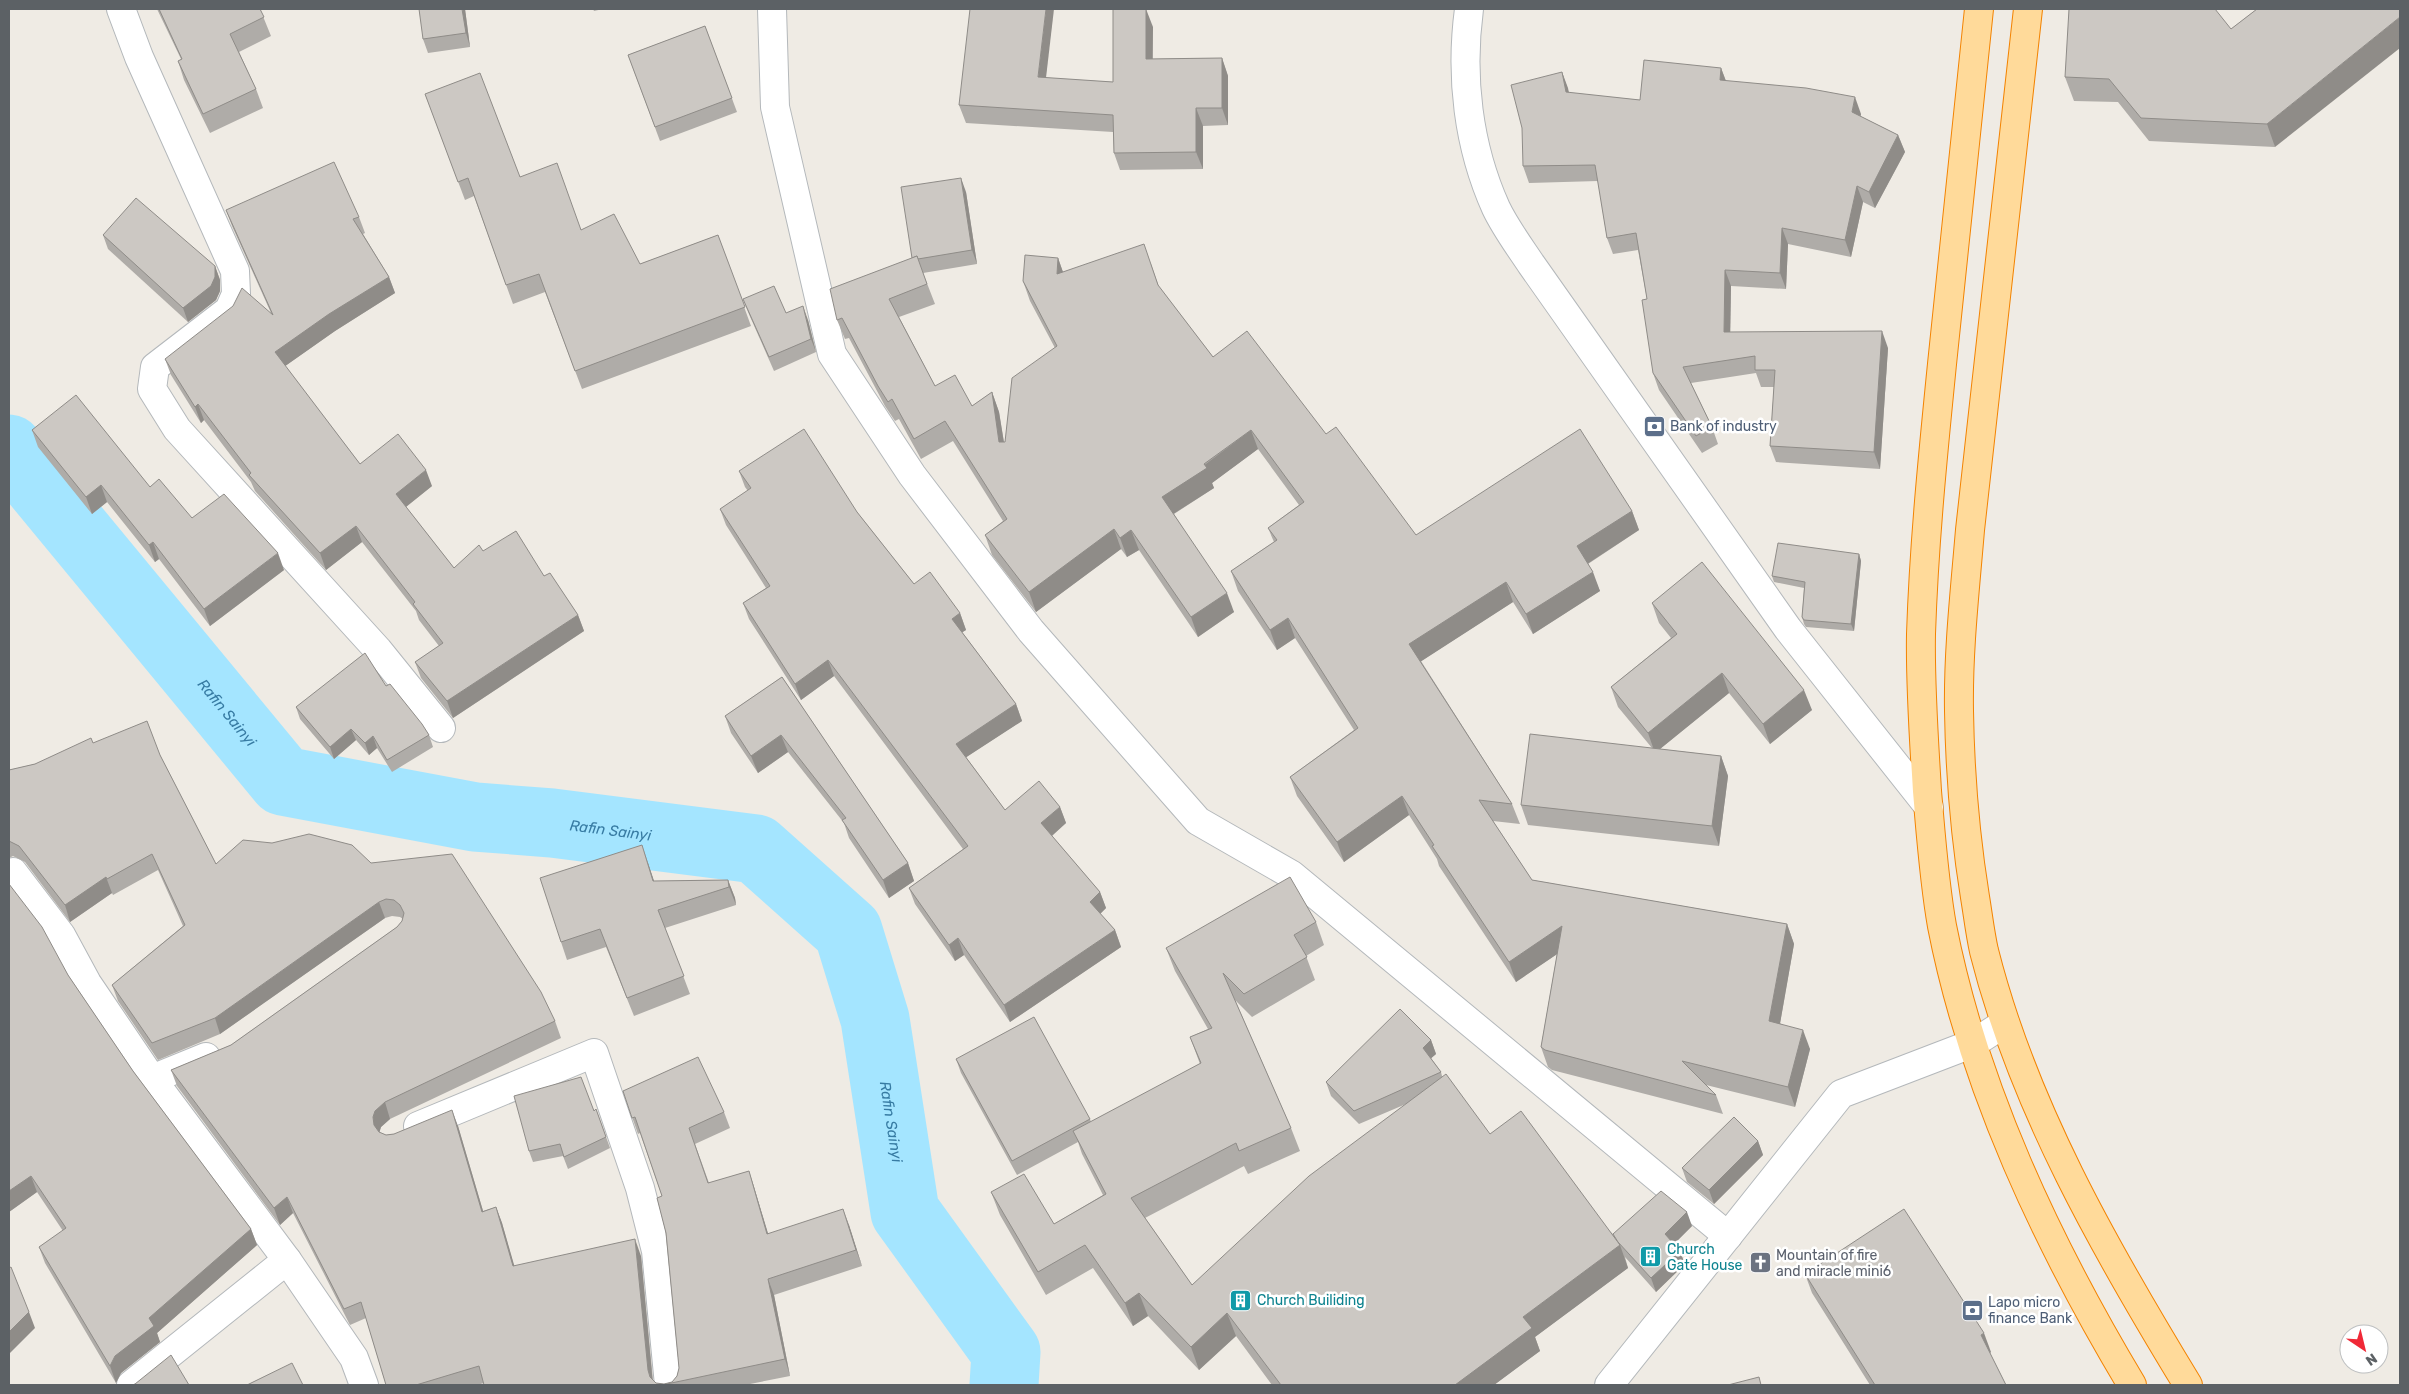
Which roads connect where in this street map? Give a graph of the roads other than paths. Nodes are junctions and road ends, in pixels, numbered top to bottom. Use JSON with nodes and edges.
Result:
{"nodes":[{"id":1,"x":121,"y":9,"type":"edge"},
{"id":2,"x":772,"y":9,"type":"edge"},
{"id":3,"x":1468,"y":9,"type":"edge"},
{"id":4,"x":1979,"y":9,"type":"edge"},
{"id":5,"x":2028,"y":9,"type":"edge"},
{"id":6,"x":441,"y":728,"type":"dead end"},
{"id":7,"x":1929,"y":807,"type":"junction"},
{"id":8,"x":9,"y":874,"type":"edge"},
{"id":9,"x":2005,"y":1024,"type":"junction"},
{"id":10,"x":1974,"y":1043,"type":"junction"},
{"id":11,"x":228,"y":1048,"type":"edge"},
{"id":12,"x":152,"y":1079,"type":"junction"},
{"id":13,"x":394,"y":1136,"type":"edge"},
{"id":14,"x":1728,"y":1236,"type":"junction"},
{"id":15,"x":286,"y":1260,"type":"junction"},
{"id":16,"x":131,"y":1385,"type":"edge"},
{"id":17,"x":364,"y":1385,"type":"edge"},
{"id":18,"x":669,"y":1385,"type":"edge"},
{"id":19,"x":1609,"y":1385,"type":"edge"},
{"id":20,"x":2132,"y":1385,"type":"edge"},
{"id":21,"x":2188,"y":1385,"type":"edge"}],
"edges":[{"from":1,"to":6,"type":"street"},
{"from":2,"to":14,"type":"street"},
{"from":3,"to":7,"type":"street"},
{"from":4,"to":7,"type":"highway"},
{"from":5,"to":9,"type":"highway"},
{"from":7,"to":10,"type":"highway"},
{"from":8,"to":12,"type":"street"},
{"from":9,"to":10,"type":"street"},
{"from":9,"to":21,"type":"highway"},
{"from":10,"to":14,"type":"street"},
{"from":10,"to":20,"type":"highway"},
{"from":11,"to":12,"type":"street"},
{"from":12,"to":15,"type":"street"},
{"from":13,"to":18,"type":"street"},
{"from":14,"to":19,"type":"street"},
{"from":15,"to":16,"type":"street"},
{"from":15,"to":17,"type":"street"}]}
